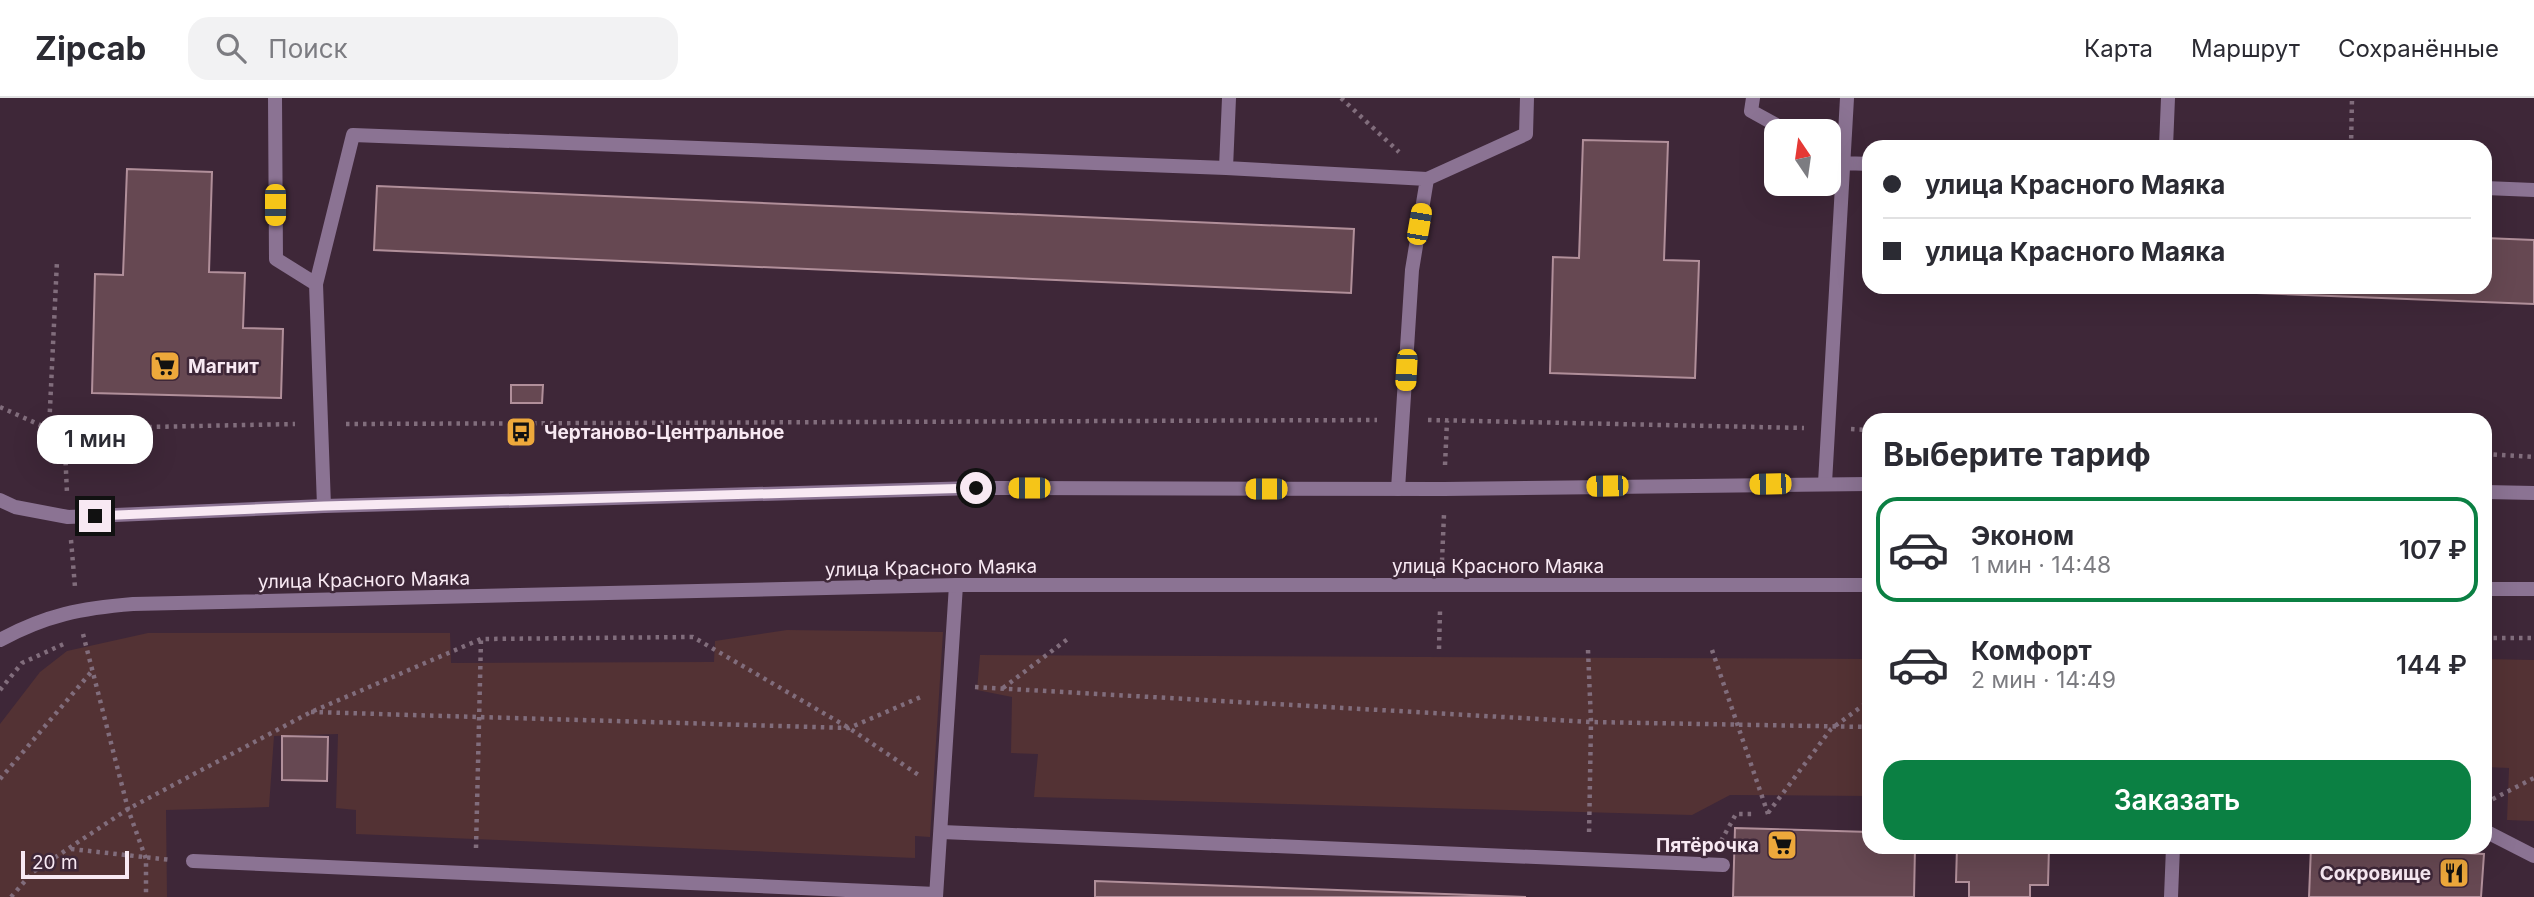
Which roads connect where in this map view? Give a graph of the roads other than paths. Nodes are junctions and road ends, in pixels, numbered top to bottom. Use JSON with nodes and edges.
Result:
{"nodes":[{"id":1,"x":275,"y":98,"type":"edge"},
{"id":2,"x":1228,"y":98,"type":"edge"},
{"id":3,"x":1527,"y":98,"type":"edge"},
{"id":4,"x":1753,"y":98,"type":"edge"},
{"id":5,"x":1847,"y":98,"type":"edge"},
{"id":6,"x":2168,"y":98,"type":"edge"},
{"id":7,"x":1765,"y":119,"type":"edge"},
{"id":8,"x":2166,"y":140,"type":"edge"},
{"id":9,"x":1843,"y":163,"type":"junction"},
{"id":10,"x":1862,"y":164,"type":"edge"},
{"id":11,"x":1226,"y":168,"type":"junction"},
{"id":12,"x":1427,"y":179,"type":"junction"},
{"id":13,"x":2492,"y":188,"type":"edge"},
{"id":14,"x":2534,"y":190,"type":"edge"},
{"id":15,"x":316,"y":284,"type":"junction"},
{"id":16,"x":1825,"y":483,"type":"junction"},
{"id":17,"x":1862,"y":484,"type":"edge"},
{"id":18,"x":1398,"y":489,"type":"junction"},
{"id":19,"x":2492,"y":492,"type":"edge"},
{"id":20,"x":2534,"y":493,"type":"edge"},
{"id":21,"x":0,"y":500,"type":"edge"},
{"id":22,"x":324,"y":506,"type":"junction"},
{"id":23,"x":956,"y":585,"type":"junction"},
{"id":24,"x":1862,"y":585,"type":"edge"},
{"id":25,"x":2492,"y":589,"type":"edge"},
{"id":26,"x":2534,"y":589,"type":"edge"},
{"id":27,"x":0,"y":640,"type":"edge"},
{"id":28,"x":942,"y":832,"type":"junction"},
{"id":29,"x":2492,"y":835,"type":"edge"},
{"id":30,"x":2173,"y":854,"type":"edge"},
{"id":31,"x":2534,"y":856,"type":"edge"},
{"id":32,"x":193,"y":861,"type":"dead end"},
{"id":33,"x":1723,"y":865,"type":"dead end"},
{"id":34,"x":936,"y":896,"type":"edge"},
{"id":35,"x":2171,"y":897,"type":"edge"}],
"edges":[{"from":1,"to":15,"type":"street"},
{"from":2,"to":11,"type":"street"},
{"from":3,"to":12,"type":"street"},
{"from":4,"to":7,"type":"street"},
{"from":5,"to":9,"type":"street"},
{"from":6,"to":8,"type":"street"},
{"from":9,"to":10,"type":"street"},
{"from":9,"to":16,"type":"street"},
{"from":11,"to":12,"type":"street"},
{"from":11,"to":15,"type":"street"},
{"from":12,"to":18,"type":"street"},
{"from":13,"to":14,"type":"street"},
{"from":15,"to":22,"type":"street"},
{"from":16,"to":17,"type":"street"},
{"from":16,"to":18,"type":"street"},
{"from":18,"to":22,"type":"street"},
{"from":19,"to":20,"type":"street"},
{"from":21,"to":22,"type":"street"},
{"from":23,"to":24,"type":"street","name":"улица Красного Маяка"},
{"from":23,"to":27,"type":"street","name":"улица Красного Маяка"},
{"from":23,"to":28,"type":"street"},
{"from":25,"to":26,"type":"street"},
{"from":28,"to":33,"type":"street"},
{"from":28,"to":34,"type":"street"},
{"from":29,"to":31,"type":"street"},
{"from":30,"to":35,"type":"street"},
{"from":32,"to":34,"type":"street"}]}
